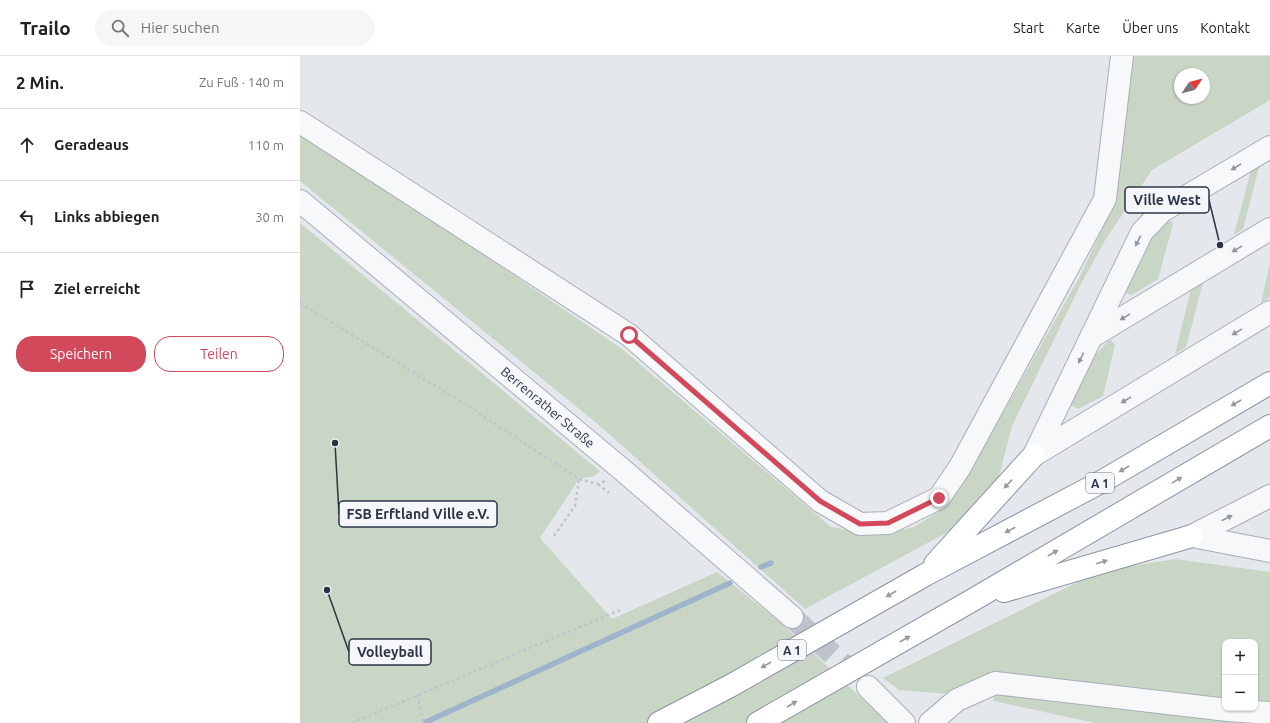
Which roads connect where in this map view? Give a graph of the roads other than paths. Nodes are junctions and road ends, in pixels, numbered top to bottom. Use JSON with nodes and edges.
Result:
{"nodes":[{"id":1,"x":1122,"y":56,"type":"edge"},
{"id":2,"x":300,"y":122,"type":"edge"},
{"id":3,"x":1270,"y":147,"type":"edge"},
{"id":4,"x":300,"y":201,"type":"edge"},
{"id":5,"x":1270,"y":229,"type":"edge"},
{"id":6,"x":1270,"y":312,"type":"edge"},
{"id":7,"x":1091,"y":337,"type":"junction"},
{"id":8,"x":1270,"y":383,"type":"edge"},
{"id":9,"x":1270,"y":426,"type":"edge"},
{"id":10,"x":1034,"y":455,"type":"junction"},
{"id":11,"x":1270,"y":496,"type":"edge"},
{"id":12,"x":1192,"y":536,"type":"junction"},
{"id":13,"x":1270,"y":551,"type":"edge"},
{"id":14,"x":925,"y":575,"type":"junction"},
{"id":15,"x":971,"y":601,"type":"junction"},
{"id":16,"x":792,"y":617,"type":"tunnel mouth"},
{"id":17,"x":868,"y":687,"type":"tunnel mouth"},
{"id":18,"x":1270,"y":713,"type":"edge"},
{"id":19,"x":659,"y":723,"type":"edge"},
{"id":20,"x":758,"y":723,"type":"edge"},
{"id":21,"x":904,"y":723,"type":"edge"},
{"id":22,"x":930,"y":723,"type":"edge"}],
"edges":[{"from":1,"to":2,"type":"street"},
{"from":3,"to":7,"type":"street","one_way":true},
{"from":4,"to":16,"type":"street","name":"Berrenrather Straße"},
{"from":5,"to":7,"type":"street","one_way":true},
{"from":6,"to":10,"type":"street","one_way":true},
{"from":7,"to":10,"type":"street","one_way":true},
{"from":8,"to":14,"type":"highway","number":"A 1","one_way":true},
{"from":15,"to":9,"type":"highway","one_way":true},
{"from":10,"to":14,"type":"highway","one_way":true},
{"from":12,"to":11,"type":"street","one_way":true},
{"from":12,"to":13,"type":"street"},
{"from":15,"to":12,"type":"highway","one_way":true},
{"from":14,"to":19,"type":"highway","number":"A 1","one_way":true},
{"from":20,"to":15,"type":"highway","one_way":true},
{"from":17,"to":21,"type":"street"},
{"from":18,"to":22,"type":"street"}]}
